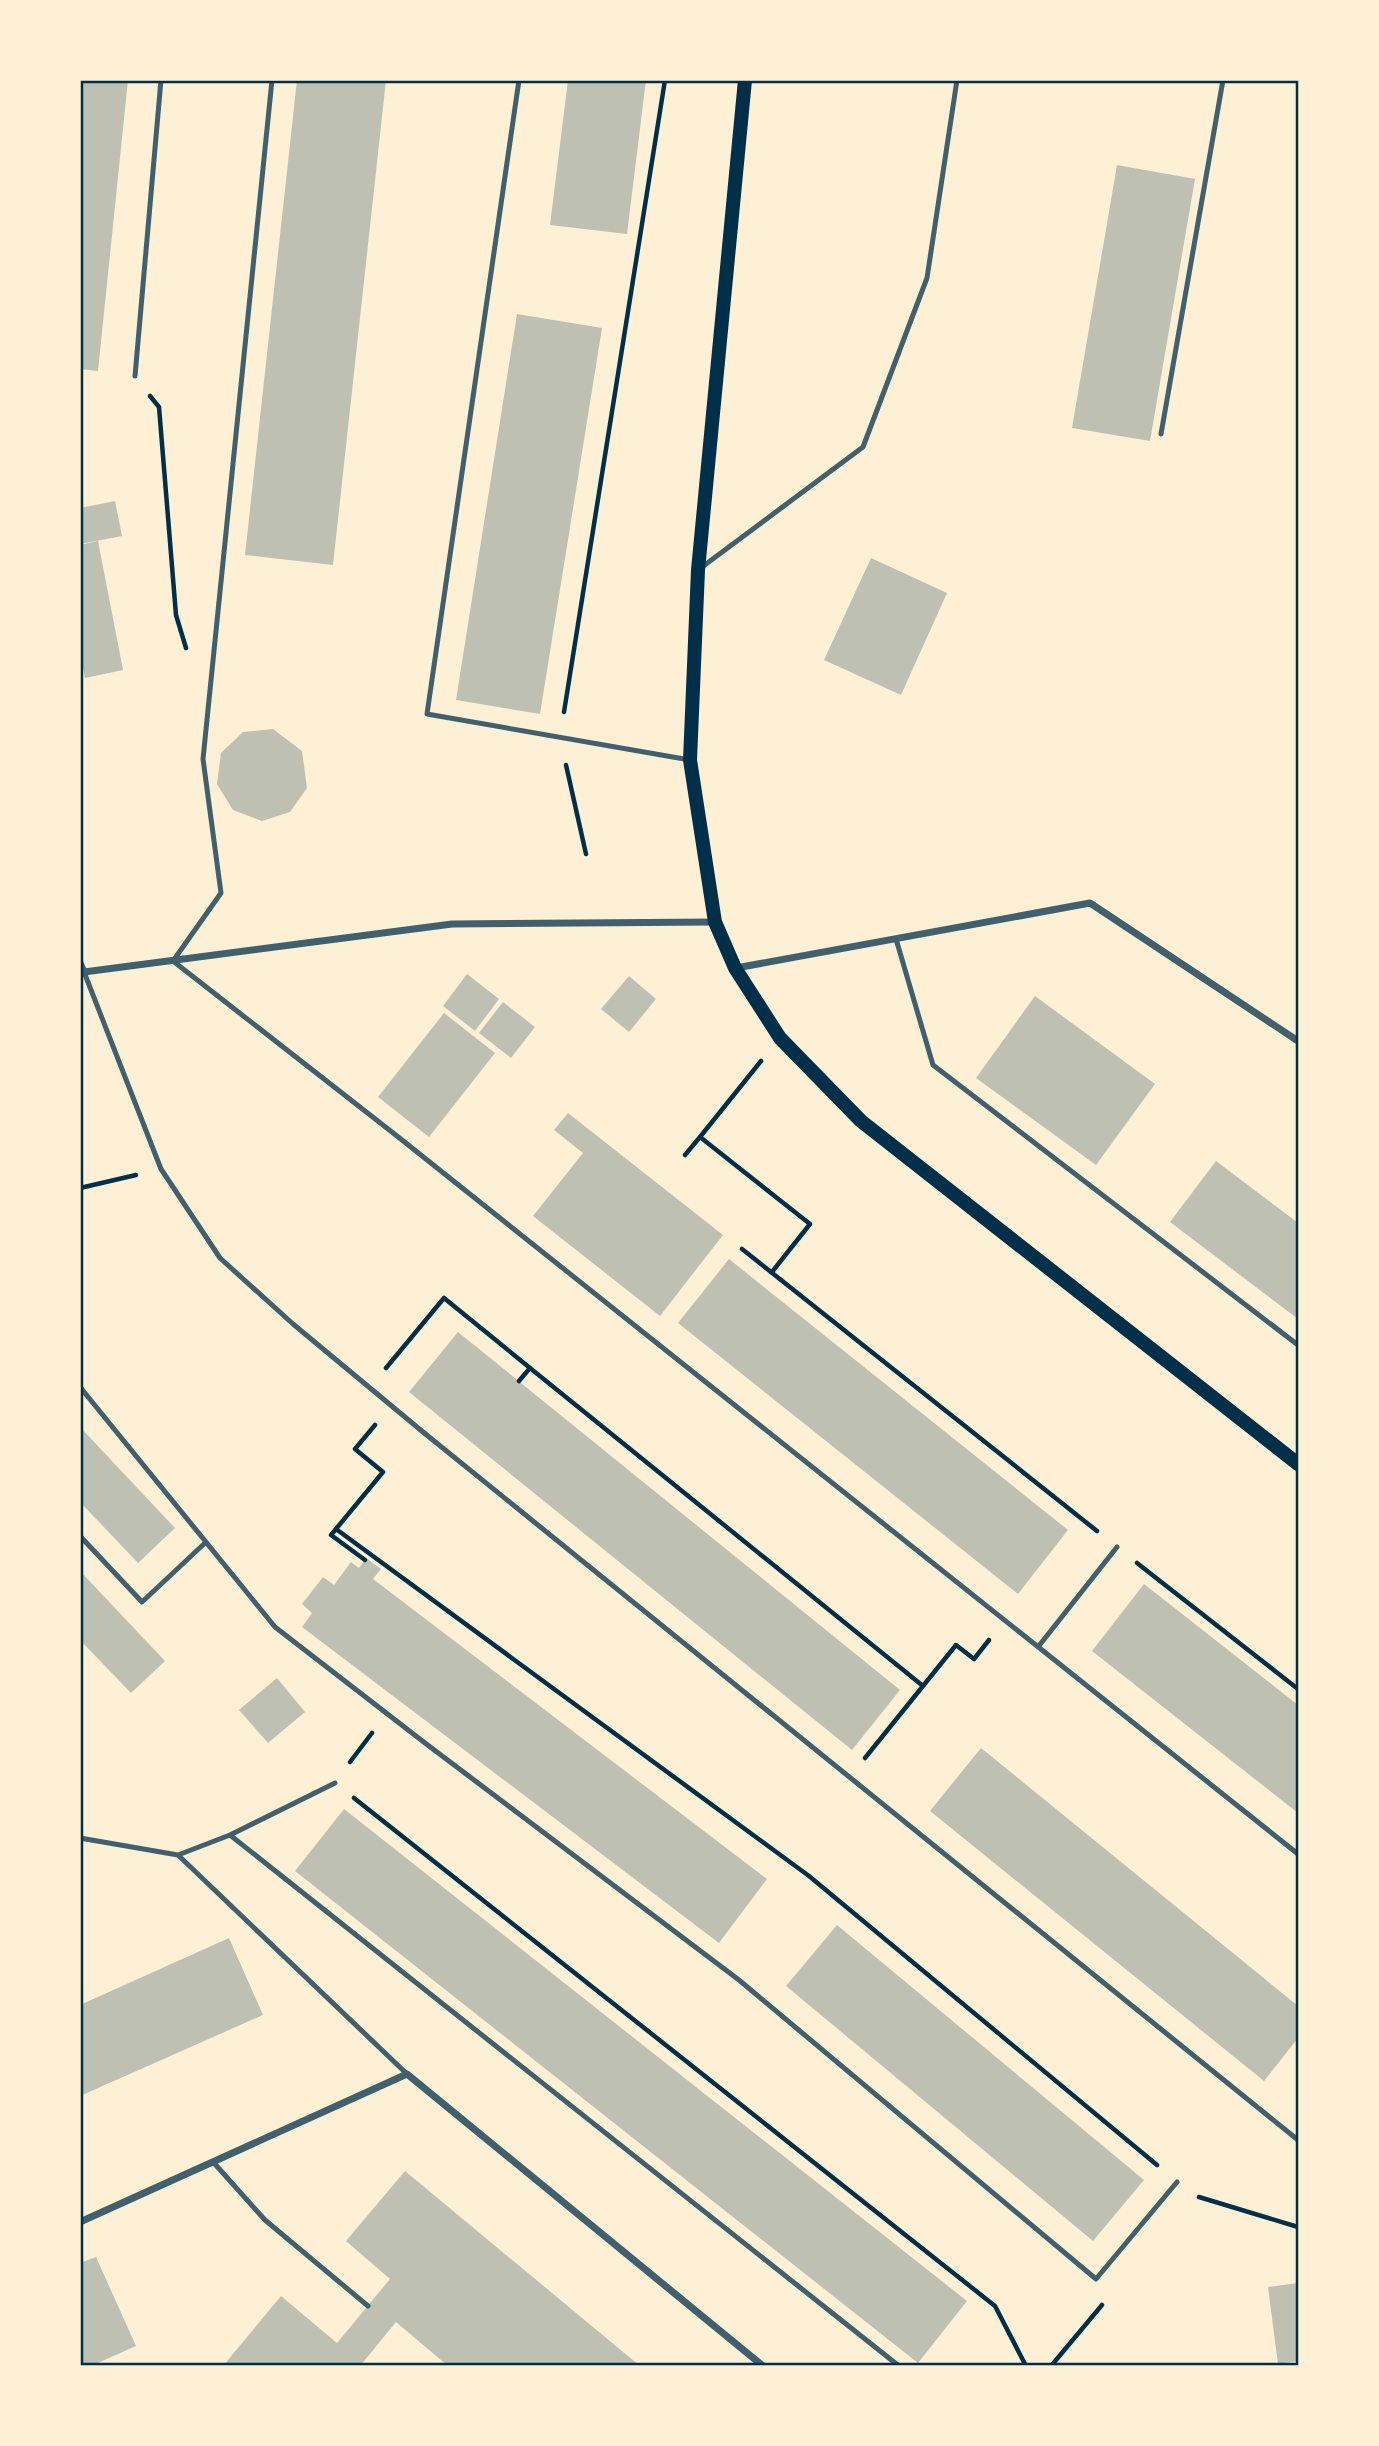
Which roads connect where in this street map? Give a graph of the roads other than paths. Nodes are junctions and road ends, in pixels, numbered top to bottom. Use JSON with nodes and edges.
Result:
{"nodes":[{"id":1,"x":161,"y":80,"type":"edge"},
{"id":2,"x":272,"y":80,"type":"edge"},
{"id":3,"x":519,"y":80,"type":"edge"},
{"id":4,"x":745,"y":80,"type":"edge"},
{"id":5,"x":957,"y":80,"type":"edge"},
{"id":6,"x":1223,"y":80,"type":"edge"},
{"id":7,"x":135,"y":376,"type":"road end"},
{"id":8,"x":1161,"y":435,"type":"dead end"},
{"id":9,"x":698,"y":570,"type":"junction"},
{"id":10,"x":690,"y":760,"type":"junction"},
{"id":11,"x":715,"y":922,"type":"junction"},
{"id":12,"x":896,"y":939,"type":"junction"},
{"id":13,"x":173,"y":961,"type":"junction"},
{"id":14,"x":80,"y":963,"type":"edge"},
{"id":15,"x":735,"y":968,"type":"junction"},
{"id":16,"x":83,"y":972,"type":"junction"},
{"id":17,"x":1298,"y":1041,"type":"edge"},
{"id":18,"x":1298,"y":1345,"type":"edge"},
{"id":19,"x":80,"y":1387,"type":"edge"},
{"id":20,"x":1298,"y":1464,"type":"edge"},
{"id":21,"x":80,"y":1536,"type":"edge"},
{"id":22,"x":205,"y":1542,"type":"junction"},
{"id":23,"x":1117,"y":1547,"type":"road end"},
{"id":24,"x":1038,"y":1647,"type":"junction"},
{"id":25,"x":335,"y":1783,"type":"road end"},
{"id":26,"x":230,"y":1835,"type":"junction"},
{"id":27,"x":80,"y":1838,"type":"edge"},
{"id":28,"x":1298,"y":1854,"type":"edge"},
{"id":29,"x":178,"y":1856,"type":"junction"},
{"id":30,"x":407,"y":2074,"type":"junction"},
{"id":31,"x":1298,"y":2140,"type":"edge"},
{"id":32,"x":214,"y":2163,"type":"junction"},
{"id":33,"x":1177,"y":2182,"type":"road end"},
{"id":34,"x":80,"y":2222,"type":"edge"},
{"id":35,"x":368,"y":2306,"type":"dead end"},
{"id":36,"x":763,"y":2365,"type":"edge"},
{"id":37,"x":899,"y":2365,"type":"edge"}],
"edges":[{"from":1,"to":7,"type":"lane"},
{"from":2,"to":13,"type":"lane"},
{"from":3,"to":10,"type":"lane"},
{"from":4,"to":9,"type":"main road"},
{"from":5,"to":9,"type":"lane"},
{"from":6,"to":8,"type":"lane"},
{"from":9,"to":10,"type":"main road"},
{"from":10,"to":11,"type":"main road"},
{"from":11,"to":13,"type":"street"},
{"from":11,"to":15,"type":"main road"},
{"from":12,"to":15,"type":"street"},
{"from":12,"to":17,"type":"street"},
{"from":12,"to":18,"type":"lane"},
{"from":13,"to":16,"type":"street"},
{"from":13,"to":24,"type":"lane"},
{"from":14,"to":16,"type":"street"},
{"from":15,"to":20,"type":"main road"},
{"from":16,"to":31,"type":"lane"},
{"from":19,"to":22,"type":"lane"},
{"from":21,"to":22,"type":"lane"},
{"from":22,"to":33,"type":"lane"},
{"from":23,"to":24,"type":"lane"},
{"from":24,"to":28,"type":"lane"},
{"from":25,"to":26,"type":"lane"},
{"from":26,"to":29,"type":"lane"},
{"from":26,"to":37,"type":"lane"},
{"from":27,"to":29,"type":"lane"},
{"from":29,"to":30,"type":"lane"},
{"from":30,"to":32,"type":"street"},
{"from":30,"to":36,"type":"street"},
{"from":32,"to":34,"type":"street"},
{"from":32,"to":35,"type":"lane"}]}
